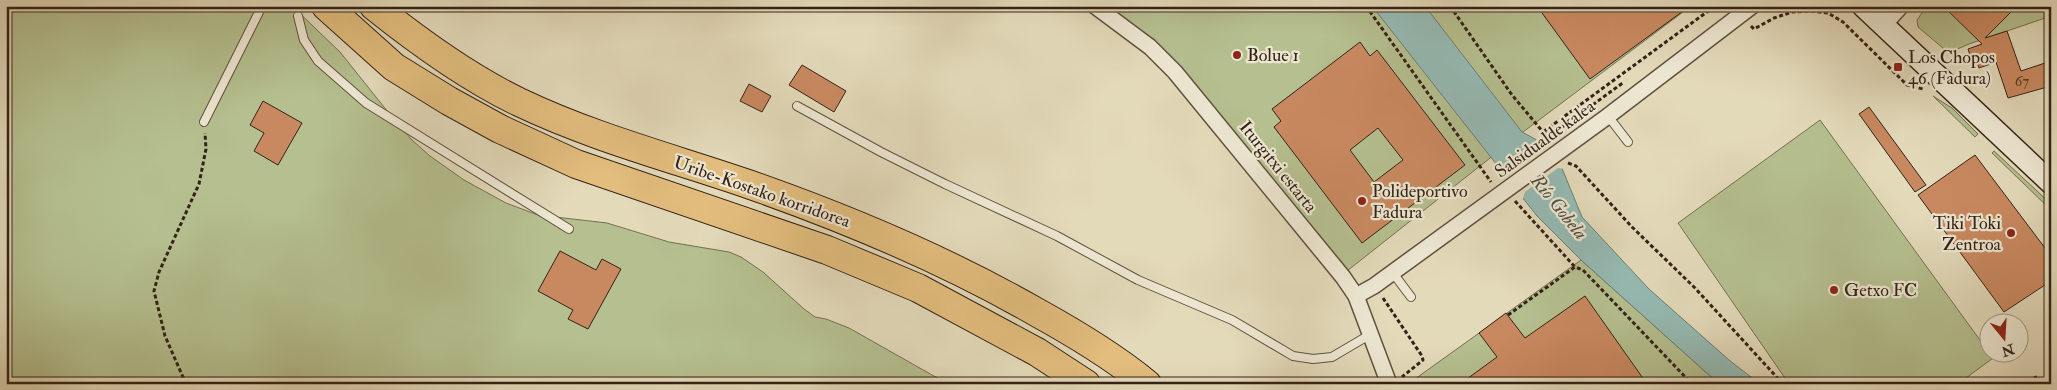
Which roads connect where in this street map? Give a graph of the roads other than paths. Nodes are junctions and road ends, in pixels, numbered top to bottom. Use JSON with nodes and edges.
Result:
{"nodes":[{"id":1,"x":262,"y":6,"type":"edge"},
{"id":2,"x":326,"y":6,"type":"edge"},
{"id":3,"x":374,"y":6,"type":"edge"},
{"id":4,"x":1752,"y":6,"type":"edge"},
{"id":5,"x":1863,"y":6,"type":"edge"},
{"id":6,"x":1901,"y":6,"type":"edge"},
{"id":7,"x":1104,"y":9,"type":"edge"},
{"id":8,"x":298,"y":16,"type":"dead end"},
{"id":9,"x":1880,"y":16,"type":"edge"},
{"id":10,"x":797,"y":106,"type":"dead end"},
{"id":11,"x":1608,"y":116,"type":"junction"},
{"id":12,"x":204,"y":122,"type":"road end"},
{"id":13,"x":1628,"y":142,"type":"dead end"},
{"id":14,"x":2051,"y":183,"type":"edge"},
{"id":15,"x":569,"y":229,"type":"dead end"},
{"id":16,"x":1393,"y":273,"type":"junction"},
{"id":17,"x":1356,"y":296,"type":"junction"},
{"id":18,"x":1411,"y":297,"type":"dead end"},
{"id":19,"x":1371,"y":334,"type":"junction"},
{"id":20,"x":1394,"y":381,"type":"edge"},
{"id":21,"x":1086,"y":384,"type":"edge"},
{"id":22,"x":1148,"y":384,"type":"edge"}],
"edges":[{"from":1,"to":12,"type":"lane"},
{"from":2,"to":21,"type":"highway","name":"Uribe-Kostako korridorea"},
{"from":3,"to":22,"type":"highway","name":"Uribe-Kostako korridorea"},
{"from":4,"to":11,"type":"street","name":"Salsidualde kalea"},
{"from":5,"to":9,"type":"street"},
{"from":6,"to":9,"type":"street"},
{"from":7,"to":17,"type":"street","name":"Iturgitxi estarta"},
{"from":8,"to":15,"type":"lane"},
{"from":9,"to":14,"type":"street"},
{"from":10,"to":19,"type":"lane"},
{"from":11,"to":13,"type":"lane"},
{"from":11,"to":16,"type":"street","name":"Salsidualde kalea"},
{"from":16,"to":17,"type":"street","name":"Salsidualde kalea"},
{"from":16,"to":18,"type":"lane"},
{"from":17,"to":19,"type":"street","name":"Iturgitxi estarta"},
{"from":19,"to":20,"type":"street","name":"Iturgitxi estarta"}]}
